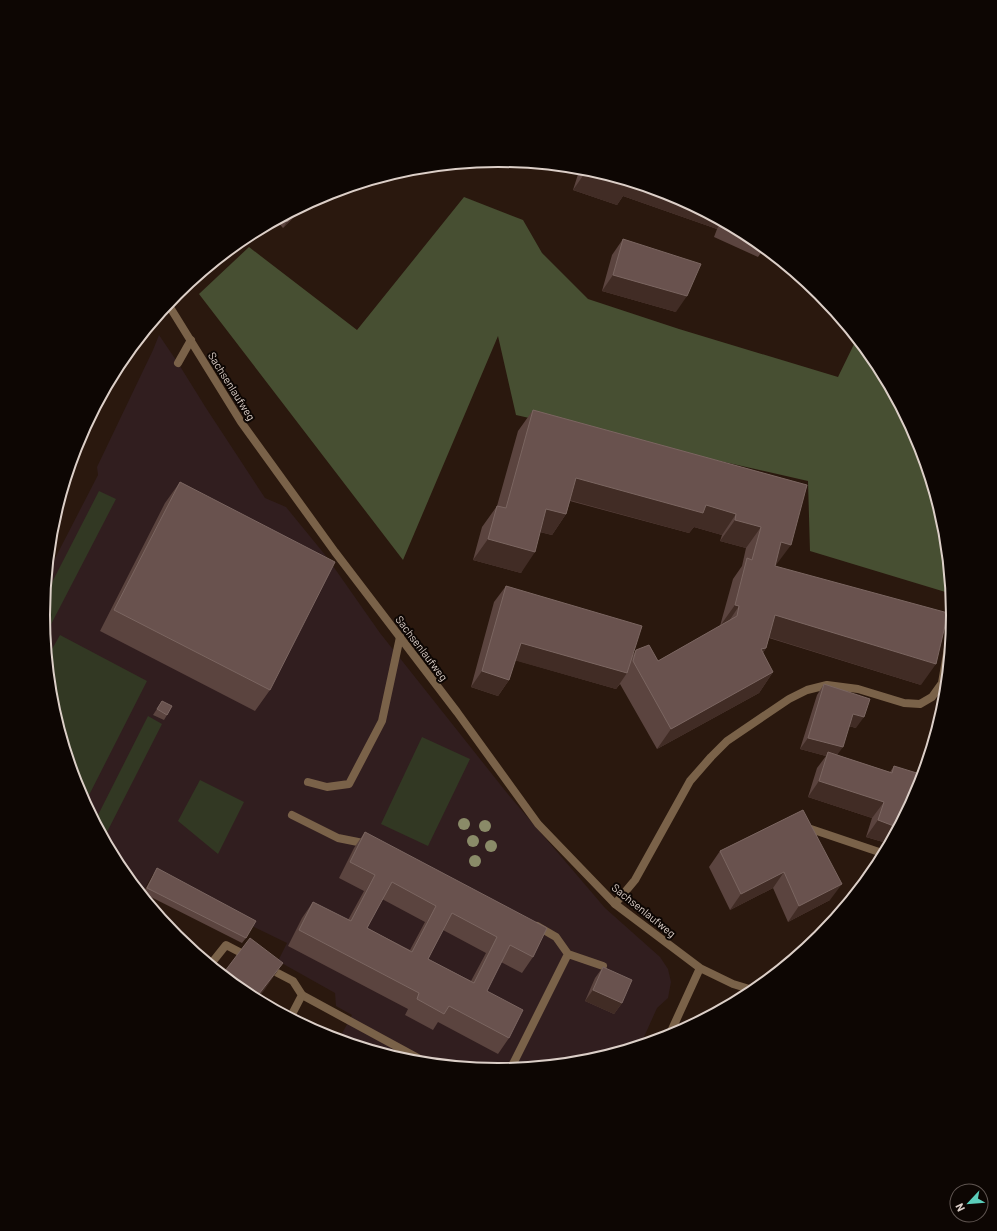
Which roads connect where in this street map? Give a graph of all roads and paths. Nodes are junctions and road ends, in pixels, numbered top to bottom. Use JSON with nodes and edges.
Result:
{"nodes":[{"id":1,"x":171,"y":309,"type":"edge"},
{"id":2,"x":191,"y":340,"type":"junction"},
{"id":3,"x":178,"y":363,"type":"dead end"},
{"id":4,"x":400,"y":637,"type":"junction"},
{"id":5,"x":941,"y":685,"type":"edge"},
{"id":6,"x":938,"y":689,"type":"joint"},
{"id":7,"x":308,"y":782,"type":"dead end"},
{"id":8,"x":292,"y":815,"type":"dead end"},
{"id":9,"x":805,"y":827,"type":"edge"},
{"id":10,"x":378,"y":848,"type":"edge"},
{"id":11,"x":879,"y":852,"type":"edge"},
{"id":12,"x":615,"y":904,"type":"junction"},
{"id":13,"x":532,"y":923,"type":"edge"},
{"id":14,"x":568,"y":954,"type":"junction"},
{"id":15,"x":213,"y":962,"type":"edge"},
{"id":16,"x":603,"y":966,"type":"edge"},
{"id":17,"x":700,"y":968,"type":"junction"},
{"id":18,"x":747,"y":988,"type":"edge"},
{"id":19,"x":302,"y":995,"type":"junction"},
{"id":20,"x":292,"y":1014,"type":"edge"},
{"id":21,"x":672,"y":1029,"type":"edge"},
{"id":22,"x":413,"y":1055,"type":"edge"},
{"id":23,"x":513,"y":1063,"type":"edge"}],
"edges":[{"from":1,"to":2,"type":"street","name":"Sachsenlaufweg"},
{"from":2,"to":3,"type":"street"},
{"from":2,"to":4,"type":"street","name":"Sachsenlaufweg"},
{"from":4,"to":7,"type":"street"},
{"from":4,"to":12,"type":"street","name":"Sachsenlaufweg"},
{"from":5,"to":6,"type":"street"},
{"from":6,"to":12,"type":"street"},
{"from":8,"to":10,"type":"street"},
{"from":9,"to":11,"type":"street"},
{"from":12,"to":17,"type":"street","name":"Sachsenlaufweg"},
{"from":13,"to":14,"type":"street"},
{"from":14,"to":16,"type":"street"},
{"from":14,"to":23,"type":"street"},
{"from":15,"to":19,"type":"street"},
{"from":17,"to":18,"type":"street","name":"Sachsenlaufweg"},
{"from":17,"to":21,"type":"street"},
{"from":19,"to":20,"type":"street"},
{"from":19,"to":22,"type":"street"}]}
